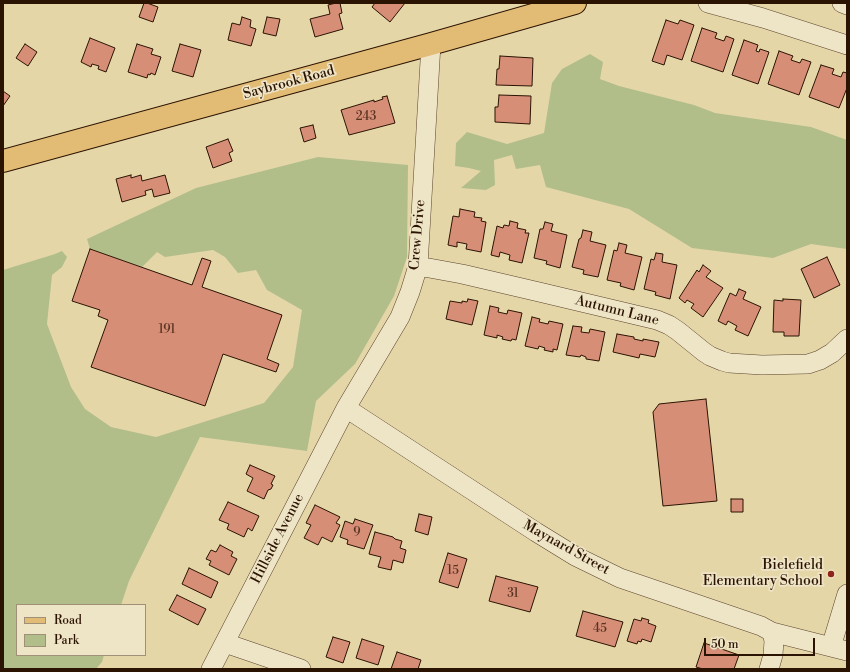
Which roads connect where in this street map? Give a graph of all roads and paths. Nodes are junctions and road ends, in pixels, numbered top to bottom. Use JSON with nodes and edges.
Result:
{"nodes":[{"id":1,"x":575,"y":3,"type":"edge"},
{"id":2,"x":708,"y":3,"type":"edge"},
{"id":3,"x":842,"y":3,"type":"edge"},
{"id":4,"x":847,"y":5,"type":"edge"},
{"id":5,"x":431,"y":44,"type":"junction"},
{"id":6,"x":847,"y":45,"type":"edge"},
{"id":7,"x":3,"y":161,"type":"edge"},
{"id":8,"x":418,"y":266,"type":"junction"},
{"id":9,"x":847,"y":339,"type":"edge"},
{"id":10,"x":346,"y":408,"type":"junction"},
{"id":11,"x":847,"y":594,"type":"edge"},
{"id":12,"x":772,"y":632,"type":"junction"},
{"id":13,"x":224,"y":643,"type":"junction"},
{"id":14,"x":839,"y":649,"type":"edge"},
{"id":15,"x":211,"y":669,"type":"edge"},
{"id":16,"x":301,"y":669,"type":"edge"},
{"id":17,"x":769,"y":669,"type":"edge"}],
"edges":[{"from":1,"to":5,"type":"main road","name":"Saybrook Road"},
{"from":2,"to":6,"type":"street"},
{"from":3,"to":4,"type":"street"},
{"from":5,"to":7,"type":"main road","name":"Saybrook Road"},
{"from":5,"to":8,"type":"street","name":"Crew Drive"},
{"from":8,"to":9,"type":"street","name":"Autumn Lane"},
{"from":8,"to":10,"type":"street","name":"Crew Drive"},
{"from":10,"to":12,"type":"street","name":"Maynard Street"},
{"from":10,"to":13,"type":"street","name":"Hillside Avenue"},
{"from":11,"to":14,"type":"street"},
{"from":12,"to":14,"type":"street","name":"Maynard Street"},
{"from":12,"to":17,"type":"street"},
{"from":13,"to":15,"type":"street","name":"Hillside Avenue"},
{"from":13,"to":16,"type":"street"}]}
